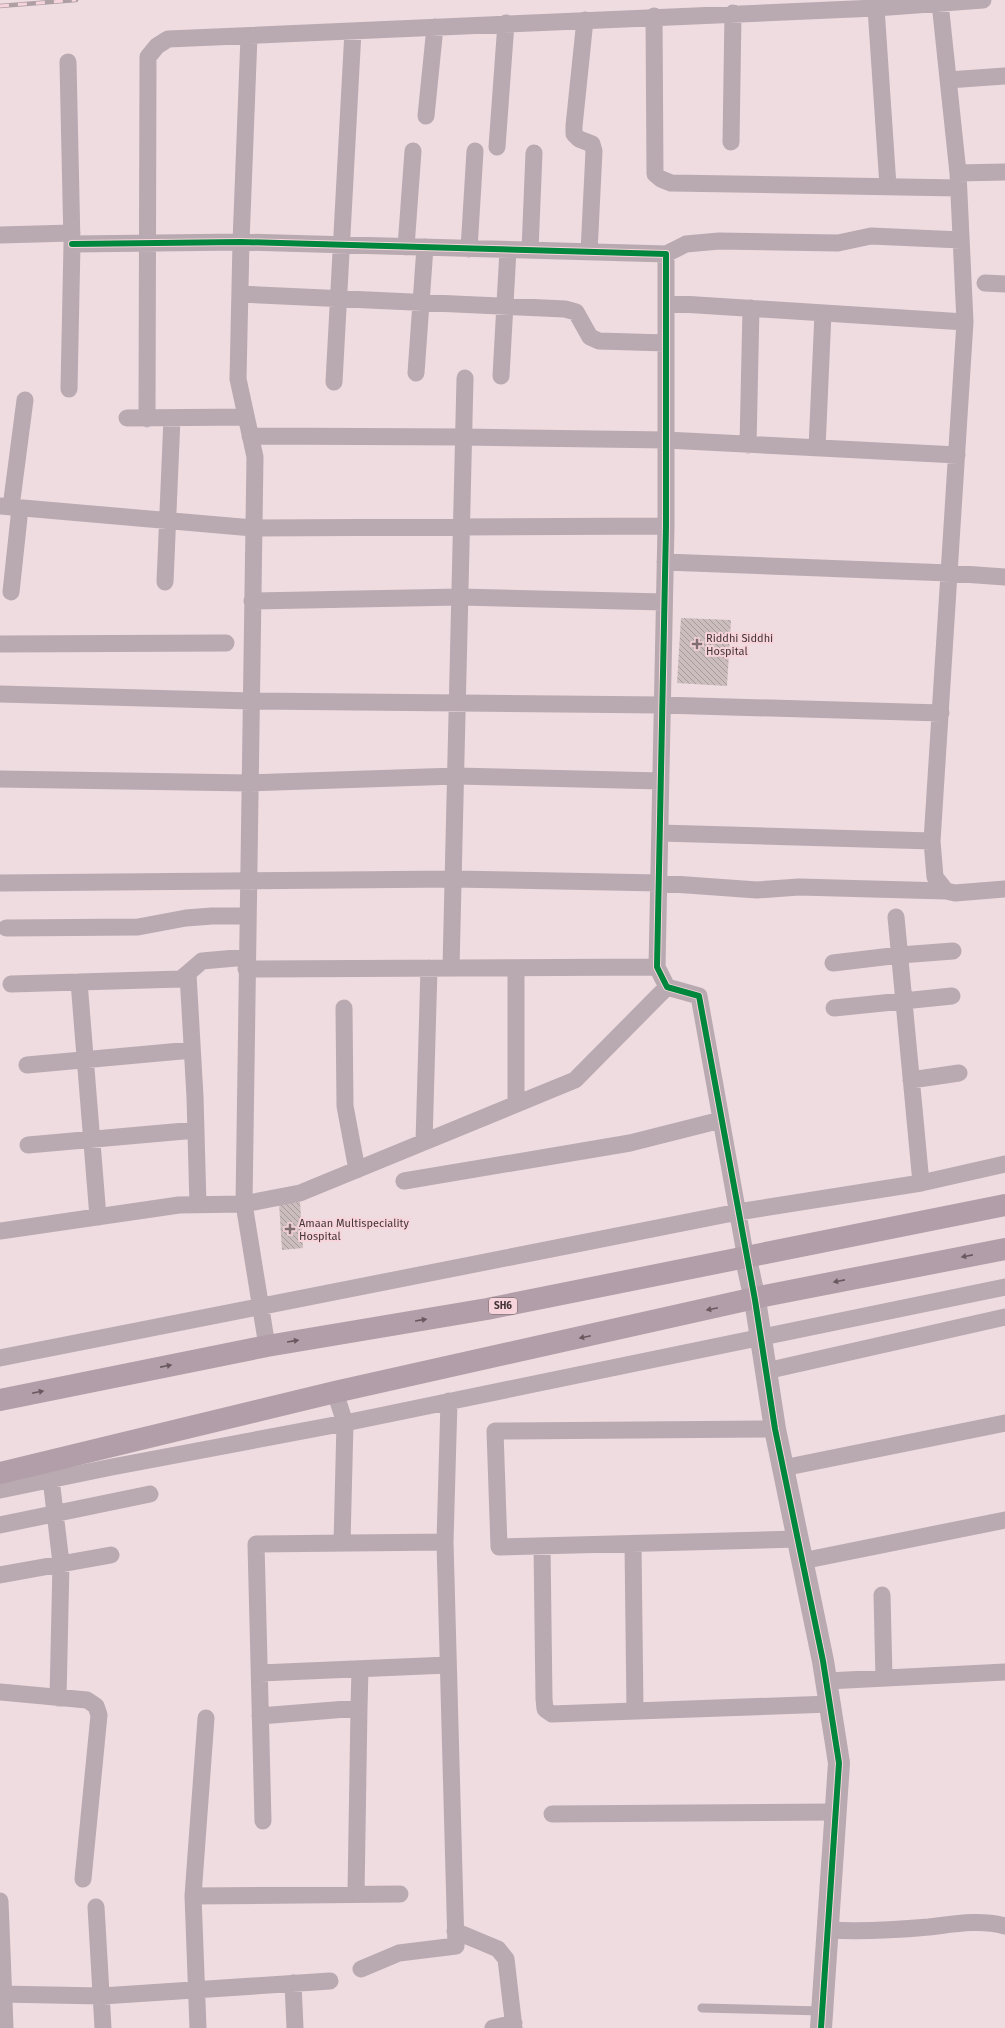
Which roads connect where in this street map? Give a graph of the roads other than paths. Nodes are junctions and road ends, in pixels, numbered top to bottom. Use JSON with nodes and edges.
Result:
{"nodes":[{"id":1,"x":983,"y":0,"type":"edge"},
{"id":2,"x":940,"y":3,"type":"junction"},
{"id":3,"x":876,"y":8,"type":"junction"},
{"id":4,"x":733,"y":13,"type":"junction"},
{"id":5,"x":654,"y":16,"type":"junction"},
{"id":6,"x":585,"y":20,"type":"junction"},
{"id":7,"x":506,"y":23,"type":"junction"},
{"id":8,"x":435,"y":27,"type":"junction"},
{"id":9,"x":353,"y":30,"type":"junction"},
{"id":10,"x":249,"y":36,"type":"junction"},
{"id":11,"x":68,"y":62,"type":"dead end"},
{"id":12,"x":1005,"y":76,"type":"edge"},
{"id":13,"x":948,"y":80,"type":"junction"},
{"id":14,"x":426,"y":116,"type":"dead end"},
{"id":15,"x":731,"y":142,"type":"dead end"},
{"id":16,"x":496,"y":147,"type":"dead end"},
{"id":17,"x":413,"y":151,"type":"dead end"},
{"id":18,"x":475,"y":151,"type":"dead end"},
{"id":19,"x":534,"y":153,"type":"dead end"},
{"id":20,"x":1005,"y":172,"type":"edge"},
{"id":21,"x":958,"y":180,"type":"junction"},
{"id":22,"x":888,"y":186,"type":"junction"},
{"id":23,"x":0,"y":235,"type":"edge"},
{"id":24,"x":72,"y":239,"type":"junction"},
{"id":25,"x":961,"y":240,"type":"junction"},
{"id":26,"x":241,"y":242,"type":"junction"},
{"id":27,"x":149,"y":243,"type":"junction"},
{"id":28,"x":342,"y":246,"type":"junction"},
{"id":29,"x":406,"y":247,"type":"junction"},
{"id":30,"x":425,"y":247,"type":"junction"},
{"id":31,"x":469,"y":249,"type":"junction"},
{"id":32,"x":508,"y":250,"type":"junction"},
{"id":33,"x":530,"y":250,"type":"junction"},
{"id":34,"x":589,"y":252,"type":"junction"},
{"id":35,"x":666,"y":254,"type":"junction"},
{"id":36,"x":985,"y":283,"type":"dead end"},
{"id":37,"x":1005,"y":284,"type":"edge"},
{"id":38,"x":240,"y":294,"type":"junction"},
{"id":39,"x":339,"y":299,"type":"junction"},
{"id":40,"x":421,"y":303,"type":"junction"},
{"id":41,"x":666,"y":303,"type":"junction"},
{"id":42,"x":504,"y":306,"type":"junction"},
{"id":43,"x":750,"y":308,"type":"junction"},
{"id":44,"x":823,"y":313,"type":"junction"},
{"id":45,"x":965,"y":322,"type":"junction"},
{"id":46,"x":666,"y":343,"type":"junction"},
{"id":47,"x":416,"y":373,"type":"dead end"},
{"id":48,"x":501,"y":376,"type":"dead end"},
{"id":49,"x":465,"y":378,"type":"dead end"},
{"id":50,"x":334,"y":382,"type":"dead end"},
{"id":51,"x":69,"y":389,"type":"dead end"},
{"id":52,"x":25,"y":400,"type":"dead end"},
{"id":53,"x":246,"y":417,"type":"junction"},
{"id":54,"x":127,"y":418,"type":"dead end"},
{"id":55,"x":172,"y":418,"type":"junction"},
{"id":56,"x":147,"y":419,"type":"junction"},
{"id":57,"x":250,"y":436,"type":"junction"},
{"id":58,"x":464,"y":437,"type":"junction"},
{"id":59,"x":666,"y":440,"type":"junction"},
{"id":60,"x":748,"y":444,"type":"junction"},
{"id":61,"x":817,"y":448,"type":"junction"},
{"id":62,"x":957,"y":455,"type":"junction"},
{"id":63,"x":11,"y":507,"type":"edge"},
{"id":64,"x":167,"y":520,"type":"junction"},
{"id":65,"x":666,"y":526,"type":"junction"},
{"id":66,"x":462,"y":527,"type":"junction"},
{"id":67,"x":253,"y":528,"type":"junction"},
{"id":68,"x":665,"y":562,"type":"junction"},
{"id":69,"x":949,"y":573,"type":"junction"},
{"id":70,"x":1005,"y":577,"type":"edge"},
{"id":71,"x":165,"y":582,"type":"dead end"},
{"id":72,"x":11,"y":592,"type":"dead end"},
{"id":73,"x":460,"y":598,"type":"junction"},
{"id":74,"x":252,"y":601,"type":"junction"},
{"id":75,"x":664,"y":602,"type":"junction"},
{"id":76,"x":226,"y":643,"type":"dead end"},
{"id":77,"x":0,"y":644,"type":"edge"},
{"id":78,"x":0,"y":694,"type":"edge"},
{"id":79,"x":251,"y":701,"type":"junction"},
{"id":80,"x":457,"y":704,"type":"junction"},
{"id":81,"x":662,"y":705,"type":"junction"},
{"id":82,"x":941,"y":713,"type":"junction"},
{"id":83,"x":456,"y":776,"type":"junction"},
{"id":84,"x":0,"y":779,"type":"edge"},
{"id":85,"x":661,"y":781,"type":"junction"},
{"id":86,"x":249,"y":783,"type":"junction"},
{"id":87,"x":660,"y":833,"type":"junction"},
{"id":88,"x":932,"y":841,"type":"junction"},
{"id":89,"x":453,"y":879,"type":"junction"},
{"id":90,"x":248,"y":880,"type":"junction"},
{"id":91,"x":0,"y":883,"type":"edge"},
{"id":92,"x":659,"y":883,"type":"junction"},
{"id":93,"x":1005,"y":889,"type":"edge"},
{"id":94,"x":946,"y":890,"type":"junction"},
{"id":95,"x":248,"y":916,"type":"junction"},
{"id":96,"x":896,"y":918,"type":"dead end"},
{"id":97,"x":6,"y":928,"type":"dead end"},
{"id":98,"x":953,"y":950,"type":"dead end"},
{"id":99,"x":900,"y":955,"type":"junction"},
{"id":100,"x":247,"y":963,"type":"junction"},
{"id":101,"x":833,"y":963,"type":"dead end"},
{"id":102,"x":657,"y":967,"type":"junction"},
{"id":103,"x":429,"y":968,"type":"junction"},
{"id":104,"x":451,"y":968,"type":"junction"},
{"id":105,"x":516,"y":968,"type":"junction"},
{"id":106,"x":188,"y":974,"type":"junction"},
{"id":107,"x":79,"y":982,"type":"junction"},
{"id":108,"x":11,"y":984,"type":"dead end"},
{"id":109,"x":667,"y":987,"type":"junction"},
{"id":110,"x":952,"y":996,"type":"dead end"},
{"id":111,"x":903,"y":1002,"type":"junction"},
{"id":112,"x":344,"y":1008,"type":"dead end"},
{"id":113,"x":834,"y":1008,"type":"dead end"},
{"id":114,"x":192,"y":1050,"type":"junction"},
{"id":115,"x":85,"y":1060,"type":"junction"},
{"id":116,"x":27,"y":1065,"type":"dead end"},
{"id":117,"x":959,"y":1073,"type":"dead end"},
{"id":118,"x":911,"y":1080,"type":"junction"},
{"id":119,"x":516,"y":1104,"type":"junction"},
{"id":120,"x":721,"y":1120,"type":"junction"},
{"id":121,"x":196,"y":1130,"type":"junction"},
{"id":122,"x":92,"y":1138,"type":"junction"},
{"id":123,"x":424,"y":1142,"type":"junction"},
{"id":124,"x":28,"y":1145,"type":"dead end"},
{"id":125,"x":1005,"y":1164,"type":"edge"},
{"id":126,"x":357,"y":1170,"type":"junction"},
{"id":127,"x":404,"y":1181,"type":"dead end"},
{"id":128,"x":921,"y":1183,"type":"junction"},
{"id":129,"x":244,"y":1204,"type":"junction"},
{"id":130,"x":198,"y":1205,"type":"junction"},
{"id":131,"x":1005,"y":1205,"type":"edge"},
{"id":132,"x":738,"y":1212,"type":"junction"},
{"id":133,"x":98,"y":1217,"type":"junction"},
{"id":134,"x":0,"y":1231,"type":"edge"},
{"id":135,"x":1005,"y":1249,"type":"edge"},
{"id":136,"x":746,"y":1259,"type":"junction"},
{"id":137,"x":1005,"y":1287,"type":"edge"},
{"id":138,"x":755,"y":1300,"type":"junction"},
{"id":139,"x":260,"y":1305,"type":"junction"},
{"id":140,"x":1005,"y":1317,"type":"edge"},
{"id":141,"x":760,"y":1336,"type":"junction"},
{"id":142,"x":267,"y":1346,"type":"junction"},
{"id":143,"x":0,"y":1358,"type":"edge"},
{"id":144,"x":766,"y":1371,"type":"junction"},
{"id":145,"x":335,"y":1392,"type":"junction"},
{"id":146,"x":0,"y":1400,"type":"edge"},
{"id":147,"x":449,"y":1402,"type":"junction"},
{"id":148,"x":345,"y":1423,"type":"junction"},
{"id":149,"x":1005,"y":1423,"type":"edge"},
{"id":150,"x":774,"y":1429,"type":"junction"},
{"id":151,"x":783,"y":1468,"type":"junction"},
{"id":152,"x":0,"y":1473,"type":"edge"},
{"id":153,"x":51,"y":1479,"type":"junction"},
{"id":154,"x":0,"y":1490,"type":"edge"},
{"id":155,"x":150,"y":1494,"type":"dead end"},
{"id":156,"x":55,"y":1514,"type":"junction"},
{"id":157,"x":1005,"y":1520,"type":"edge"},
{"id":158,"x":0,"y":1524,"type":"edge"},
{"id":159,"x":798,"y":1539,"type":"junction"},
{"id":160,"x":445,"y":1542,"type":"junction"},
{"id":161,"x":342,"y":1543,"type":"junction"},
{"id":162,"x":633,"y":1544,"type":"junction"},
{"id":163,"x":542,"y":1546,"type":"junction"},
{"id":164,"x":111,"y":1555,"type":"dead end"},
{"id":165,"x":802,"y":1560,"type":"junction"},
{"id":166,"x":61,"y":1564,"type":"junction"},
{"id":167,"x":0,"y":1575,"type":"edge"},
{"id":168,"x":882,"y":1595,"type":"dead end"},
{"id":169,"x":448,"y":1665,"type":"junction"},
{"id":170,"x":360,"y":1669,"type":"junction"},
{"id":171,"x":1005,"y":1672,"type":"edge"},
{"id":172,"x":260,"y":1673,"type":"junction"},
{"id":173,"x":884,"y":1678,"type":"junction"},
{"id":174,"x":826,"y":1681,"type":"junction"},
{"id":175,"x":0,"y":1692,"type":"edge"},
{"id":176,"x":58,"y":1698,"type":"junction"},
{"id":177,"x":830,"y":1704,"type":"junction"},
{"id":178,"x":359,"y":1708,"type":"junction"},
{"id":179,"x":634,"y":1711,"type":"junction"},
{"id":180,"x":260,"y":1716,"type":"junction"},
{"id":181,"x":206,"y":1718,"type":"dead end"},
{"id":182,"x":836,"y":1812,"type":"junction"},
{"id":183,"x":552,"y":1814,"type":"dead end"},
{"id":184,"x":263,"y":1821,"type":"dead end"},
{"id":185,"x":83,"y":1879,"type":"dead end"},
{"id":186,"x":356,"y":1894,"type":"junction"},
{"id":187,"x":400,"y":1894,"type":"dead end"},
{"id":188,"x":193,"y":1896,"type":"junction"},
{"id":189,"x":0,"y":1901,"type":"edge"},
{"id":190,"x":96,"y":1907,"type":"dead end"},
{"id":191,"x":1005,"y":1926,"type":"edge"},
{"id":192,"x":828,"y":1930,"type":"junction"},
{"id":193,"x":455,"y":1931,"type":"junction"},
{"id":194,"x":361,"y":1969,"type":"dead end"},
{"id":195,"x":330,"y":1981,"type":"dead end"},
{"id":196,"x":294,"y":1983,"type":"junction"},
{"id":197,"x":196,"y":1990,"type":"junction"},
{"id":198,"x":2,"y":1994,"type":"edge"},
{"id":199,"x":102,"y":1996,"type":"junction"},
{"id":200,"x":702,"y":2008,"type":"dead end"},
{"id":201,"x":822,"y":2019,"type":"edge"},
{"id":202,"x":514,"y":2026,"type":"edge"},
{"id":203,"x":5,"y":2028,"type":"edge"},
{"id":204,"x":103,"y":2028,"type":"edge"},
{"id":205,"x":198,"y":2028,"type":"edge"},
{"id":206,"x":295,"y":2028,"type":"edge"},
{"id":207,"x":493,"y":2028,"type":"edge"}],
"edges":[{"from":1,"to":2,"type":"street"},
{"from":2,"to":3,"type":"street"},
{"from":2,"to":13,"type":"street"},
{"from":3,"to":4,"type":"street"},
{"from":3,"to":22,"type":"street"},
{"from":4,"to":5,"type":"street"},
{"from":4,"to":15,"type":"street"},
{"from":5,"to":6,"type":"street"},
{"from":5,"to":22,"type":"street"},
{"from":6,"to":7,"type":"street"},
{"from":6,"to":34,"type":"street"},
{"from":7,"to":8,"type":"street"},
{"from":7,"to":16,"type":"street"},
{"from":8,"to":9,"type":"street"},
{"from":8,"to":14,"type":"street"},
{"from":9,"to":10,"type":"street"},
{"from":9,"to":28,"type":"street"},
{"from":10,"to":26,"type":"street"},
{"from":10,"to":27,"type":"street"},
{"from":11,"to":24,"type":"street"},
{"from":12,"to":13,"type":"street"},
{"from":13,"to":21,"type":"street"},
{"from":17,"to":29,"type":"street"},
{"from":18,"to":31,"type":"street"},
{"from":19,"to":33,"type":"street"},
{"from":20,"to":21,"type":"street"},
{"from":21,"to":22,"type":"street"},
{"from":21,"to":25,"type":"street"},
{"from":23,"to":24,"type":"street"},
{"from":24,"to":27,"type":"street"},
{"from":24,"to":51,"type":"street"},
{"from":25,"to":35,"type":"street"},
{"from":25,"to":45,"type":"street"},
{"from":26,"to":27,"type":"street"},
{"from":26,"to":28,"type":"street"},
{"from":26,"to":38,"type":"street"},
{"from":27,"to":56,"type":"street"},
{"from":28,"to":29,"type":"street"},
{"from":28,"to":39,"type":"street"},
{"from":29,"to":30,"type":"street"},
{"from":30,"to":31,"type":"street"},
{"from":30,"to":40,"type":"street"},
{"from":31,"to":32,"type":"street"},
{"from":32,"to":33,"type":"street"},
{"from":32,"to":42,"type":"street"},
{"from":33,"to":34,"type":"street"},
{"from":34,"to":35,"type":"street"},
{"from":35,"to":41,"type":"street"},
{"from":36,"to":37,"type":"street"},
{"from":38,"to":39,"type":"street"},
{"from":38,"to":53,"type":"street"},
{"from":39,"to":40,"type":"street"},
{"from":39,"to":50,"type":"street"},
{"from":40,"to":42,"type":"street"},
{"from":40,"to":47,"type":"street"},
{"from":41,"to":43,"type":"street"},
{"from":41,"to":46,"type":"street"},
{"from":42,"to":46,"type":"street"},
{"from":42,"to":48,"type":"street"},
{"from":43,"to":44,"type":"street"},
{"from":43,"to":60,"type":"street"},
{"from":44,"to":45,"type":"street"},
{"from":44,"to":61,"type":"street"},
{"from":45,"to":62,"type":"street"},
{"from":46,"to":59,"type":"street"},
{"from":49,"to":58,"type":"street"},
{"from":52,"to":63,"type":"street"},
{"from":53,"to":55,"type":"street"},
{"from":53,"to":57,"type":"street"},
{"from":54,"to":56,"type":"street"},
{"from":55,"to":56,"type":"street"},
{"from":55,"to":64,"type":"street"},
{"from":57,"to":58,"type":"street"},
{"from":57,"to":67,"type":"street"},
{"from":58,"to":59,"type":"street"},
{"from":58,"to":66,"type":"street"},
{"from":59,"to":60,"type":"street"},
{"from":59,"to":65,"type":"street"},
{"from":60,"to":61,"type":"street"},
{"from":61,"to":62,"type":"street"},
{"from":62,"to":69,"type":"street"},
{"from":63,"to":64,"type":"street"},
{"from":63,"to":72,"type":"street"},
{"from":64,"to":67,"type":"street"},
{"from":64,"to":71,"type":"street"},
{"from":65,"to":66,"type":"street"},
{"from":65,"to":68,"type":"street"},
{"from":66,"to":67,"type":"street"},
{"from":66,"to":73,"type":"street"},
{"from":67,"to":74,"type":"street"},
{"from":68,"to":69,"type":"street"},
{"from":68,"to":75,"type":"street"},
{"from":69,"to":70,"type":"street"},
{"from":69,"to":82,"type":"street"},
{"from":73,"to":74,"type":"street"},
{"from":73,"to":75,"type":"street"},
{"from":73,"to":80,"type":"street"},
{"from":74,"to":79,"type":"street"},
{"from":75,"to":81,"type":"street"},
{"from":76,"to":77,"type":"street"},
{"from":78,"to":79,"type":"street"},
{"from":79,"to":80,"type":"street"},
{"from":79,"to":86,"type":"street"},
{"from":80,"to":81,"type":"street"},
{"from":80,"to":83,"type":"street"},
{"from":81,"to":82,"type":"street"},
{"from":81,"to":85,"type":"street"},
{"from":82,"to":88,"type":"street"},
{"from":83,"to":85,"type":"street"},
{"from":83,"to":86,"type":"street"},
{"from":83,"to":89,"type":"street"},
{"from":84,"to":86,"type":"street"},
{"from":85,"to":87,"type":"street"},
{"from":86,"to":90,"type":"street"},
{"from":87,"to":88,"type":"street"},
{"from":87,"to":92,"type":"street"},
{"from":88,"to":94,"type":"street"},
{"from":89,"to":90,"type":"street"},
{"from":89,"to":92,"type":"street"},
{"from":89,"to":104,"type":"street"},
{"from":90,"to":91,"type":"street"},
{"from":90,"to":95,"type":"street"},
{"from":92,"to":94,"type":"street"},
{"from":92,"to":102,"type":"street"},
{"from":93,"to":94,"type":"street"},
{"from":95,"to":97,"type":"street"},
{"from":95,"to":100,"type":"street"},
{"from":96,"to":99,"type":"street"},
{"from":98,"to":99,"type":"street"},
{"from":99,"to":101,"type":"street"},
{"from":99,"to":111,"type":"street"},
{"from":100,"to":103,"type":"street"},
{"from":100,"to":106,"type":"street"},
{"from":100,"to":129,"type":"street"},
{"from":102,"to":105,"type":"street"},
{"from":102,"to":109,"type":"street"},
{"from":103,"to":104,"type":"street"},
{"from":103,"to":123,"type":"street"},
{"from":104,"to":105,"type":"street"},
{"from":105,"to":119,"type":"street"},
{"from":106,"to":107,"type":"street"},
{"from":106,"to":114,"type":"street"},
{"from":107,"to":108,"type":"street"},
{"from":107,"to":115,"type":"street"},
{"from":109,"to":119,"type":"street"},
{"from":109,"to":120,"type":"street"},
{"from":110,"to":111,"type":"street"},
{"from":111,"to":113,"type":"street"},
{"from":111,"to":118,"type":"street"},
{"from":112,"to":126,"type":"street"},
{"from":114,"to":115,"type":"street"},
{"from":114,"to":121,"type":"street"},
{"from":115,"to":116,"type":"street"},
{"from":115,"to":122,"type":"street"},
{"from":117,"to":118,"type":"street"},
{"from":118,"to":128,"type":"street"},
{"from":119,"to":123,"type":"street"},
{"from":120,"to":127,"type":"street"},
{"from":120,"to":132,"type":"street"},
{"from":121,"to":122,"type":"street"},
{"from":121,"to":130,"type":"street"},
{"from":122,"to":124,"type":"street"},
{"from":122,"to":133,"type":"street"},
{"from":123,"to":126,"type":"street"},
{"from":125,"to":128,"type":"street"},
{"from":126,"to":129,"type":"street"},
{"from":128,"to":132,"type":"street"},
{"from":129,"to":130,"type":"street"},
{"from":129,"to":139,"type":"street"},
{"from":130,"to":133,"type":"street"},
{"from":131,"to":136,"type":"highway","number":"SH6"},
{"from":132,"to":136,"type":"street"},
{"from":132,"to":139,"type":"street"},
{"from":133,"to":134,"type":"street"},
{"from":135,"to":138,"type":"highway","one_way":true},
{"from":136,"to":138,"type":"street"},
{"from":142,"to":136,"type":"highway","number":"SH6","one_way":true},
{"from":137,"to":141,"type":"street"},
{"from":138,"to":141,"type":"street"},
{"from":138,"to":145,"type":"highway","one_way":true},
{"from":139,"to":142,"type":"street"},
{"from":139,"to":143,"type":"street"},
{"from":140,"to":144,"type":"street"},
{"from":141,"to":144,"type":"street"},
{"from":141,"to":147,"type":"street"},
{"from":146,"to":142,"type":"highway","number":"SH6","one_way":true},
{"from":144,"to":150,"type":"street"},
{"from":145,"to":148,"type":"street"},
{"from":145,"to":152,"type":"highway"},
{"from":147,"to":148,"type":"street"},
{"from":147,"to":160,"type":"street"},
{"from":148,"to":153,"type":"street"},
{"from":148,"to":161,"type":"street"},
{"from":149,"to":151,"type":"street"},
{"from":150,"to":151,"type":"street"},
{"from":150,"to":163,"type":"street"},
{"from":151,"to":159,"type":"street"},
{"from":153,"to":154,"type":"street"},
{"from":153,"to":156,"type":"street"},
{"from":155,"to":156,"type":"street"},
{"from":156,"to":158,"type":"street"},
{"from":156,"to":166,"type":"street"},
{"from":157,"to":165,"type":"street"},
{"from":159,"to":162,"type":"street"},
{"from":159,"to":165,"type":"street"},
{"from":160,"to":161,"type":"street"},
{"from":160,"to":169,"type":"street"},
{"from":161,"to":172,"type":"street"},
{"from":162,"to":163,"type":"street"},
{"from":162,"to":179,"type":"street"},
{"from":163,"to":179,"type":"street"},
{"from":164,"to":166,"type":"street"},
{"from":165,"to":174,"type":"street"},
{"from":166,"to":167,"type":"street"},
{"from":166,"to":176,"type":"street"},
{"from":168,"to":173,"type":"street"},
{"from":169,"to":170,"type":"street"},
{"from":169,"to":193,"type":"street"},
{"from":170,"to":172,"type":"street"},
{"from":170,"to":178,"type":"street"},
{"from":171,"to":173,"type":"street"},
{"from":172,"to":180,"type":"street"},
{"from":173,"to":174,"type":"street"},
{"from":174,"to":177,"type":"street"},
{"from":175,"to":176,"type":"street"},
{"from":176,"to":185,"type":"street"},
{"from":177,"to":179,"type":"street"},
{"from":177,"to":182,"type":"street"},
{"from":178,"to":180,"type":"street"},
{"from":178,"to":186,"type":"street"},
{"from":180,"to":184,"type":"street"},
{"from":181,"to":188,"type":"street"},
{"from":182,"to":183,"type":"street"},
{"from":182,"to":192,"type":"street"},
{"from":186,"to":187,"type":"street"},
{"from":186,"to":188,"type":"street"},
{"from":188,"to":197,"type":"street"},
{"from":189,"to":198,"type":"street"},
{"from":190,"to":199,"type":"street"},
{"from":191,"to":192,"type":"street"},
{"from":192,"to":201,"type":"street"},
{"from":193,"to":194,"type":"street"},
{"from":193,"to":202,"type":"street"},
{"from":195,"to":196,"type":"street"},
{"from":196,"to":197,"type":"street"},
{"from":196,"to":206,"type":"street"},
{"from":197,"to":199,"type":"street"},
{"from":197,"to":205,"type":"street"},
{"from":198,"to":199,"type":"street"},
{"from":198,"to":203,"type":"street"},
{"from":199,"to":204,"type":"street"},
{"from":200,"to":201,"type":"lane"},
{"from":202,"to":207,"type":"street"}]}
